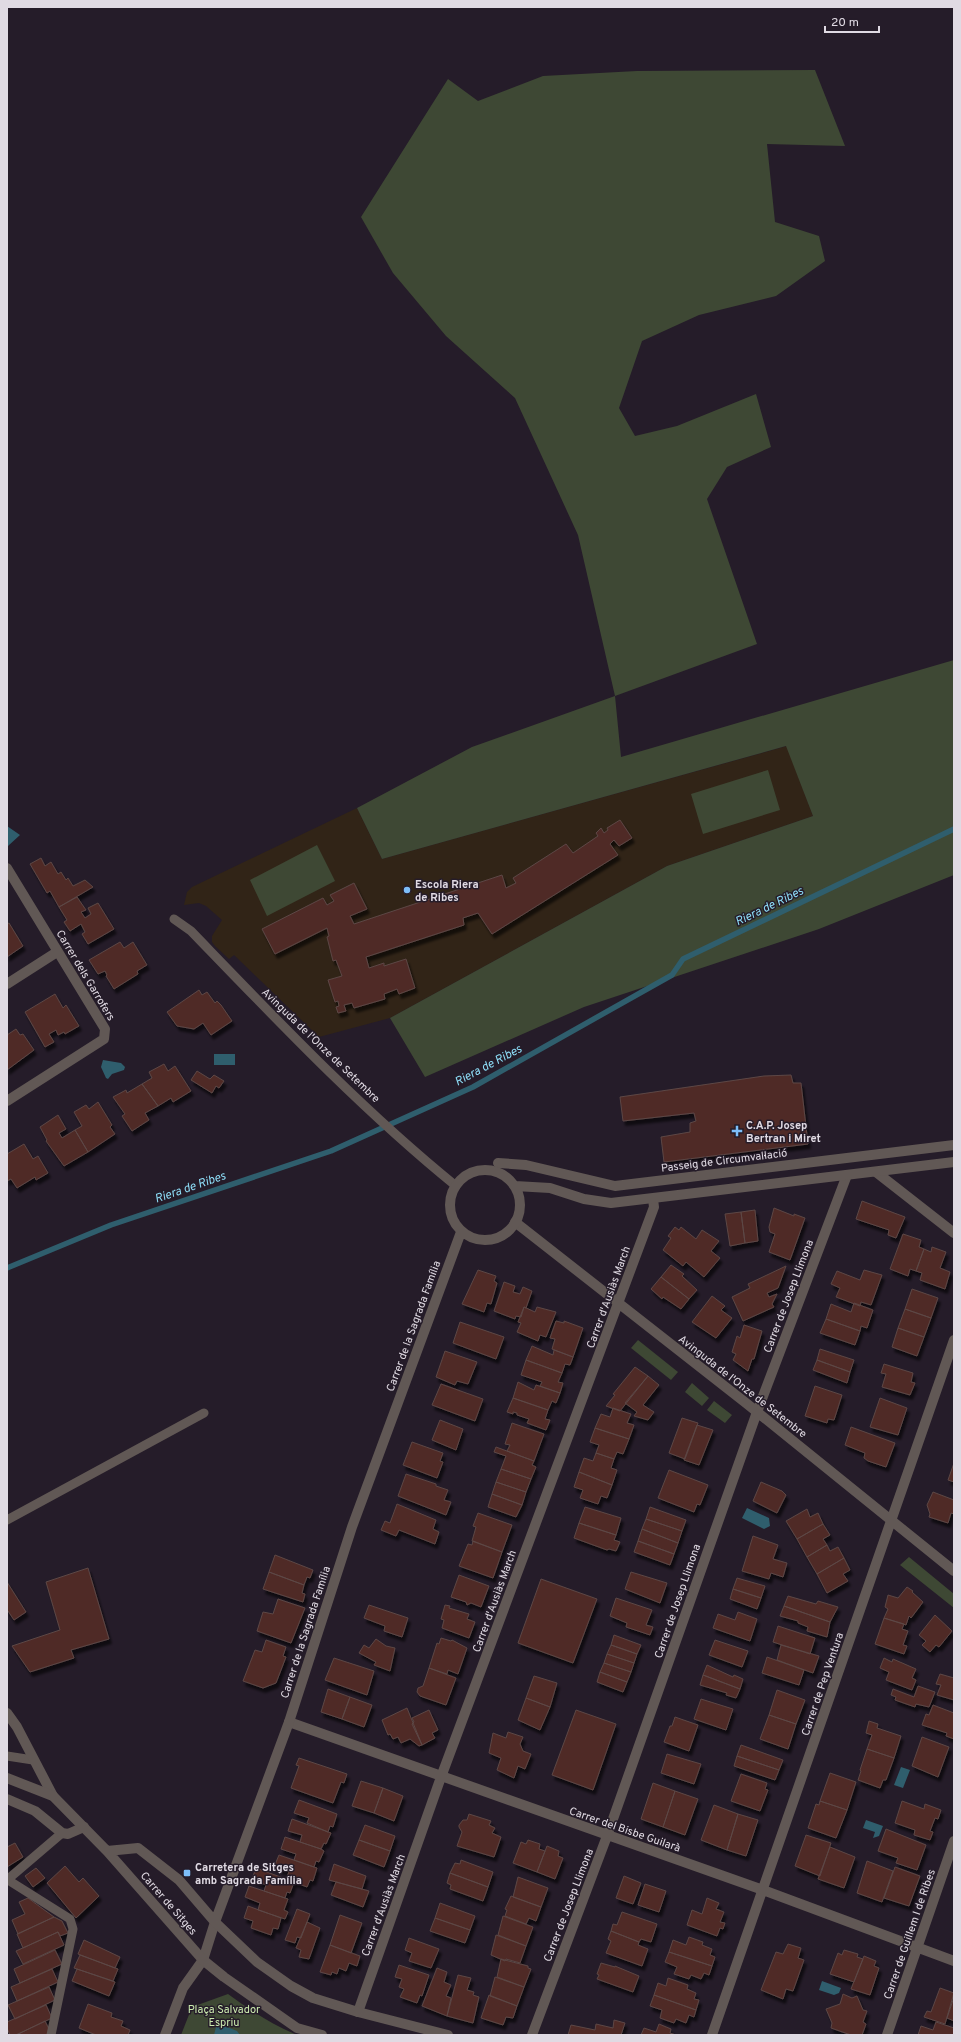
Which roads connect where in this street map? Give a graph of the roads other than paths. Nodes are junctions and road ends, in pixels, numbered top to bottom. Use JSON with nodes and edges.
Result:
{"nodes":[{"id":1,"x":7,"y":868,"type":"edge"},
{"id":2,"x":174,"y":919,"type":"dead end"},
{"id":3,"x":57,"y":952,"type":"junction"},
{"id":4,"x":7,"y":984,"type":"edge"},
{"id":5,"x":7,"y":1101,"type":"edge"},
{"id":6,"x":954,"y":1145,"type":"edge"},
{"id":7,"x":954,"y":1162,"type":"edge"},
{"id":8,"x":498,"y":1163,"type":"dead end"},
{"id":9,"x":876,"y":1172,"type":"junction"},
{"id":10,"x":847,"y":1175,"type":"junction"},
{"id":11,"x":456,"y":1186,"type":"junction"},
{"id":12,"x":514,"y":1186,"type":"junction"},
{"id":13,"x":653,"y":1199,"type":"junction"},
{"id":14,"x":515,"y":1222,"type":"junction"},
{"id":15,"x":461,"y":1232,"type":"junction"},
{"id":16,"x":954,"y":1233,"type":"edge"},
{"id":17,"x":618,"y":1303,"type":"junction"},
{"id":18,"x":954,"y":1340,"type":"edge"},
{"id":19,"x":757,"y":1412,"type":"junction"},
{"id":20,"x":204,"y":1413,"type":"dead end"},
{"id":21,"x":7,"y":1520,"type":"edge"},
{"id":22,"x":892,"y":1520,"type":"junction"},
{"id":23,"x":954,"y":1571,"type":"edge"},
{"id":24,"x":7,"y":1713,"type":"edge"},
{"id":25,"x":288,"y":1722,"type":"junction"},
{"id":26,"x":7,"y":1756,"type":"edge"},
{"id":27,"x":33,"y":1760,"type":"junction"},
{"id":28,"x":441,"y":1777,"type":"junction"},
{"id":29,"x":7,"y":1778,"type":"edge"},
{"id":30,"x":53,"y":1796,"type":"junction"},
{"id":31,"x":7,"y":1799,"type":"edge"},
{"id":32,"x":84,"y":1827,"type":"junction"},
{"id":33,"x":62,"y":1834,"type":"junction"},
{"id":34,"x":607,"y":1836,"type":"junction"},
{"id":35,"x":954,"y":1841,"type":"edge"},
{"id":36,"x":108,"y":1851,"type":"junction"},
{"id":37,"x":7,"y":1880,"type":"edge"},
{"id":38,"x":763,"y":1890,"type":"junction"},
{"id":39,"x":215,"y":1922,"type":"junction"},
{"id":40,"x":917,"y":1947,"type":"junction"},
{"id":41,"x":203,"y":1960,"type":"junction"},
{"id":42,"x":954,"y":1961,"type":"edge"},
{"id":43,"x":358,"y":2012,"type":"junction"},
{"id":44,"x":51,"y":2035,"type":"edge"},
{"id":45,"x":165,"y":2035,"type":"edge"},
{"id":46,"x":322,"y":2035,"type":"edge"},
{"id":47,"x":448,"y":2035,"type":"edge"},
{"id":48,"x":532,"y":2035,"type":"edge"},
{"id":49,"x":712,"y":2035,"type":"edge"},
{"id":50,"x":887,"y":2035,"type":"edge"}],
"edges":[{"from":1,"to":3,"type":"street","name":"Carrer dels Garrofers"},
{"from":2,"to":11,"type":"lane","name":"Avinguda de l'Onze de Setembre"},
{"from":3,"to":4,"type":"street"},
{"from":3,"to":5,"type":"street","name":"Carrer dels Garrofers"},
{"from":6,"to":8,"type":"street","name":"Passeig de Circumval·lació"},
{"from":7,"to":9,"type":"street"},
{"from":9,"to":10,"type":"street"},
{"from":9,"to":16,"type":"street"},
{"from":10,"to":13,"type":"street"},
{"from":10,"to":19,"type":"street","name":"Carrer de Josep Llimona"},
{"from":11,"to":12,"type":"street"},
{"from":11,"to":15,"type":"street"},
{"from":12,"to":13,"type":"street"},
{"from":12,"to":14,"type":"street"},
{"from":13,"to":17,"type":"street","name":"Carrer d'Ausiàs March"},
{"from":14,"to":15,"type":"street"},
{"from":14,"to":17,"type":"street","name":"Avinguda de l'Onze de Setembre"},
{"from":15,"to":25,"type":"street","name":"Carrer de la Sagrada Família"},
{"from":17,"to":19,"type":"street","name":"Avinguda de l'Onze de Setembre"},
{"from":17,"to":28,"type":"street","name":"Carrer d'Ausiàs March"},
{"from":18,"to":22,"type":"street","name":"Carrer de Pep Ventura"},
{"from":19,"to":22,"type":"street","name":"Avinguda de l'Onze de Setembre"},
{"from":19,"to":34,"type":"street","name":"Carrer de Josep Llimona"},
{"from":20,"to":21,"type":"lane"},
{"from":22,"to":23,"type":"street","name":"Avinguda de l'Onze de Setembre"},
{"from":22,"to":38,"type":"street","name":"Carrer de Pep Ventura"},
{"from":24,"to":27,"type":"street"},
{"from":25,"to":28,"type":"street","name":"Carrer del Bisbe Guilarà"},
{"from":25,"to":39,"type":"street","name":"Carrer de la Sagrada Família"},
{"from":26,"to":27,"type":"lane"},
{"from":27,"to":30,"type":"street"},
{"from":28,"to":34,"type":"street","name":"Carrer del Bisbe Guilarà"},
{"from":28,"to":43,"type":"street","name":"Carrer d'Ausiàs March"},
{"from":29,"to":30,"type":"street","name":"Carrer de Sitges"},
{"from":30,"to":32,"type":"street","name":"Carrer de Sitges"},
{"from":31,"to":33,"type":"street"},
{"from":32,"to":33,"type":"street"},
{"from":32,"to":36,"type":"street","name":"Carrer de Sitges"},
{"from":33,"to":37,"type":"lane"},
{"from":34,"to":38,"type":"street","name":"Carrer del Bisbe Guilarà"},
{"from":34,"to":48,"type":"street","name":"Carrer de Josep Llimona"},
{"from":35,"to":40,"type":"street","name":"Carrer de Guillem I de Ribes"},
{"from":36,"to":39,"type":"street"},
{"from":36,"to":41,"type":"street","name":"Carrer de Sitges"},
{"from":37,"to":44,"type":"lane"},
{"from":38,"to":40,"type":"street","name":"Carrer del Bisbe Guilarà"},
{"from":38,"to":49,"type":"street","name":"Carrer de Pep Ventura"},
{"from":39,"to":41,"type":"street","name":"Carrer de la Sagrada Família"},
{"from":39,"to":43,"type":"street"},
{"from":40,"to":42,"type":"street","name":"Carrer del Bisbe Guilarà"},
{"from":40,"to":50,"type":"street","name":"Carrer de Guillem I de Ribes"},
{"from":41,"to":45,"type":"street","name":"Carrer de la Sagrada Família"},
{"from":41,"to":46,"type":"street","name":"Carrer de Sitges"},
{"from":43,"to":47,"type":"street"}]}
